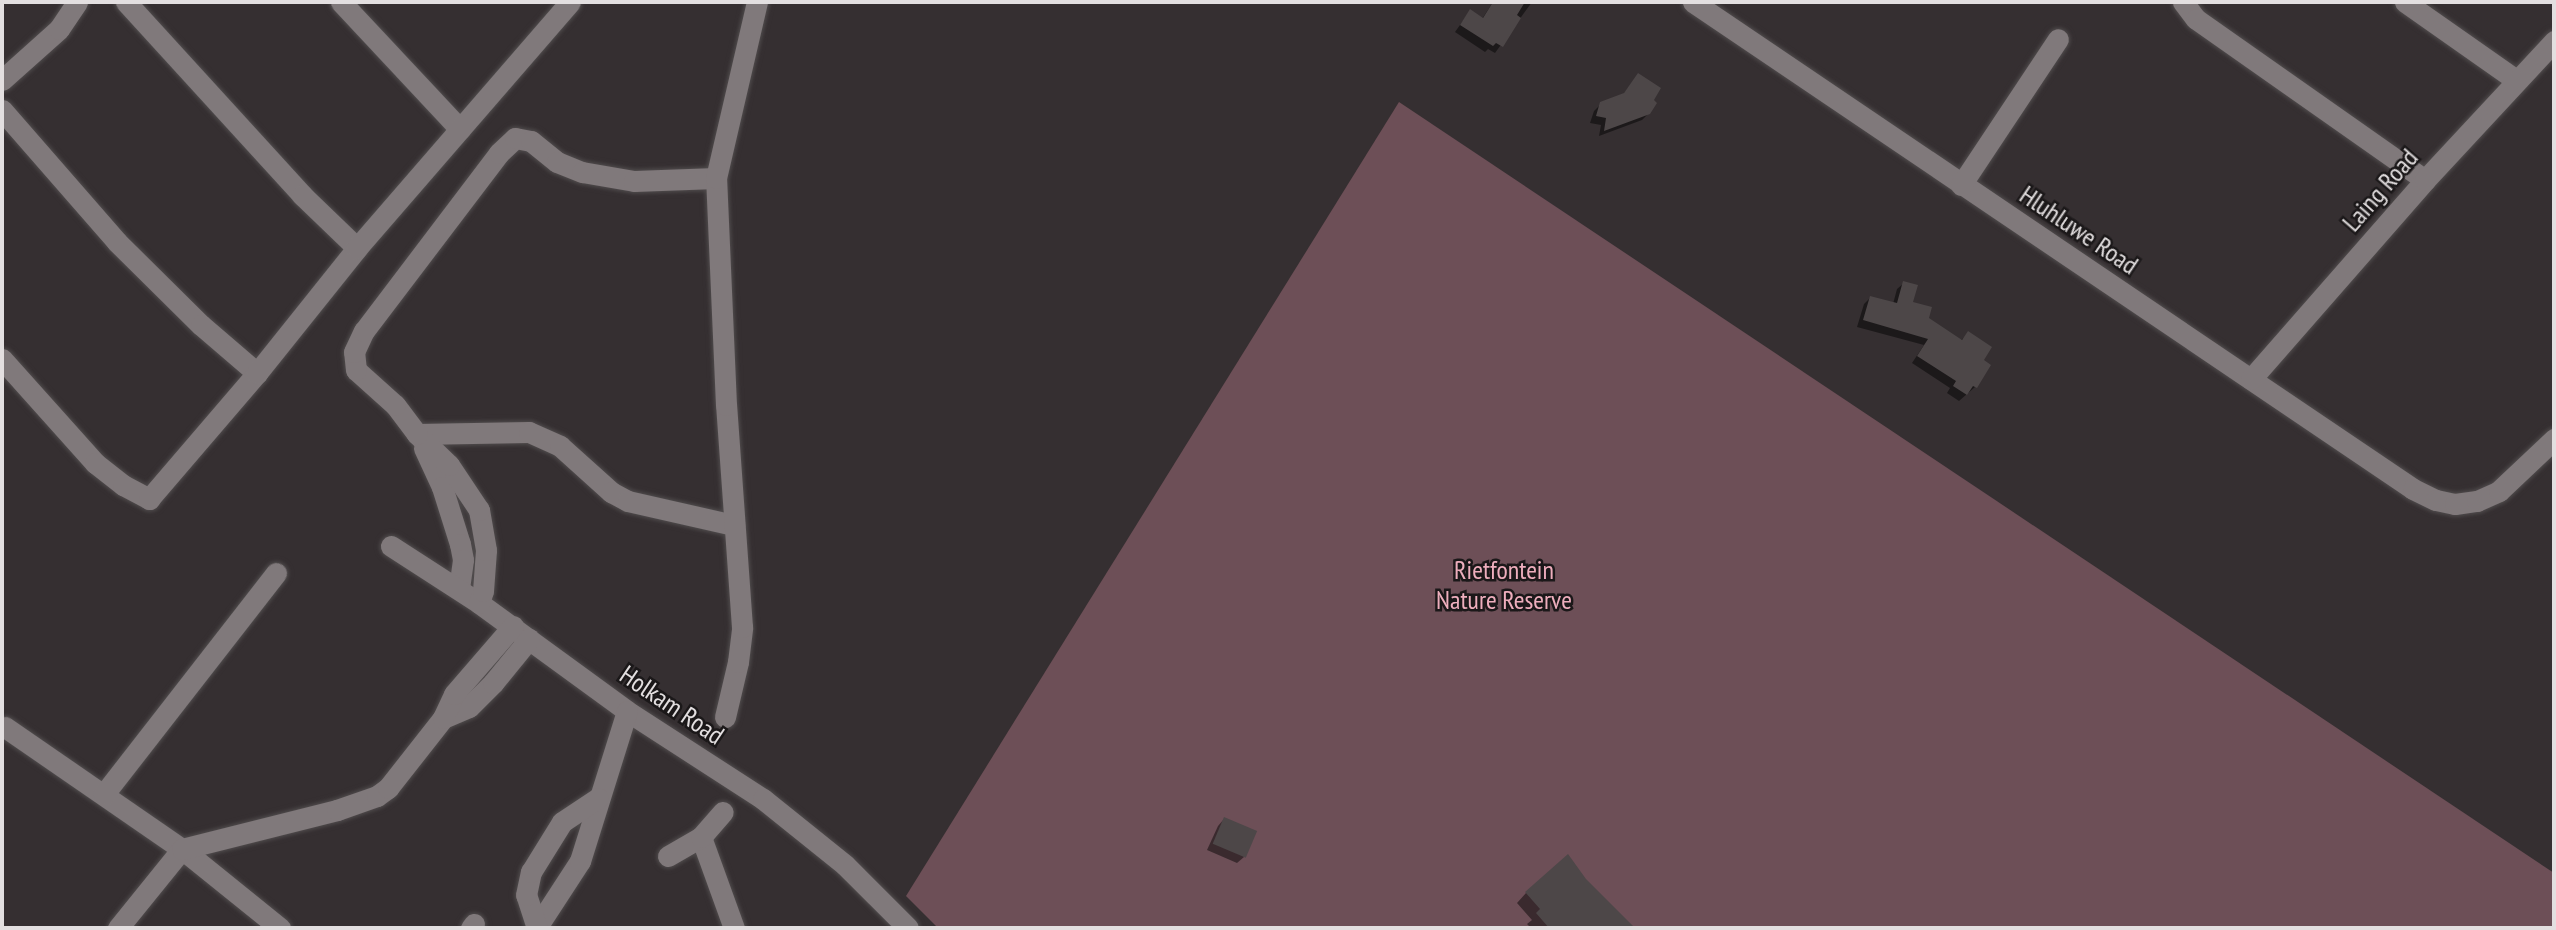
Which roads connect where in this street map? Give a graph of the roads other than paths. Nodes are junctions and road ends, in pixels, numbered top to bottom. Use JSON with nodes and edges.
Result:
{"nodes":[{"id":1,"x":78,"y":2,"type":"edge"},
{"id":2,"x":126,"y":2,"type":"edge"},
{"id":3,"x":341,"y":2,"type":"edge"},
{"id":4,"x":570,"y":2,"type":"edge"},
{"id":5,"x":757,"y":2,"type":"edge"},
{"id":6,"x":1693,"y":2,"type":"edge"},
{"id":7,"x":2183,"y":2,"type":"edge"},
{"id":8,"x":2405,"y":2,"type":"edge"},
{"id":9,"x":2058,"y":39,"type":"dead end"},
{"id":10,"x":2554,"y":41,"type":"edge"},
{"id":11,"x":2,"y":80,"type":"edge"},
{"id":12,"x":2516,"y":80,"type":"junction"},
{"id":13,"x":2,"y":110,"type":"edge"},
{"id":14,"x":460,"y":129,"type":"junction"},
{"id":15,"x":716,"y":178,"type":"junction"},
{"id":16,"x":2425,"y":180,"type":"junction"},
{"id":17,"x":1961,"y":185,"type":"junction"},
{"id":18,"x":357,"y":247,"type":"junction"},
{"id":19,"x":2,"y":359,"type":"edge"},
{"id":20,"x":257,"y":373,"type":"junction"},
{"id":21,"x":2251,"y":379,"type":"junction"},
{"id":22,"x":417,"y":434,"type":"junction"},
{"id":23,"x":2554,"y":439,"type":"edge"},
{"id":24,"x":734,"y":525,"type":"junction"},
{"id":25,"x":391,"y":546,"type":"dead end"},
{"id":26,"x":276,"y":573,"type":"dead end"},
{"id":27,"x":459,"y":589,"type":"junction"},
{"id":28,"x":479,"y":603,"type":"junction"},
{"id":29,"x":528,"y":638,"type":"junction"},
{"id":30,"x":627,"y":710,"type":"junction"},
{"id":31,"x":725,"y":717,"type":"dead end"},
{"id":32,"x":443,"y":718,"type":"junction"},
{"id":33,"x":5,"y":727,"type":"dead end"},
{"id":34,"x":104,"y":794,"type":"junction"},
{"id":35,"x":598,"y":798,"type":"junction"},
{"id":36,"x":723,"y":812,"type":"dead end"},
{"id":37,"x":701,"y":837,"type":"junction"},
{"id":38,"x":182,"y":849,"type":"junction"},
{"id":39,"x":668,"y":856,"type":"dead end"},
{"id":40,"x":118,"y":928,"type":"edge"},
{"id":41,"x":280,"y":928,"type":"edge"},
{"id":42,"x":537,"y":928,"type":"edge"},
{"id":43,"x":734,"y":928,"type":"edge"},
{"id":44,"x":908,"y":928,"type":"edge"}],
"edges":[{"from":1,"to":11,"type":"street"},
{"from":2,"to":18,"type":"street"},
{"from":3,"to":14,"type":"street"},
{"from":4,"to":14,"type":"street"},
{"from":5,"to":15,"type":"street"},
{"from":6,"to":17,"type":"street","name":"Hluhluwe Road"},
{"from":7,"to":16,"type":"street"},
{"from":8,"to":12,"type":"street"},
{"from":9,"to":17,"type":"street"},
{"from":10,"to":12,"type":"street","name":"Laing Road"},
{"from":12,"to":16,"type":"street","name":"Laing Road"},
{"from":13,"to":20,"type":"street"},
{"from":14,"to":18,"type":"street"},
{"from":15,"to":22,"type":"street"},
{"from":15,"to":24,"type":"street"},
{"from":16,"to":21,"type":"street","name":"Laing Road"},
{"from":17,"to":21,"type":"street","name":"Hluhluwe Road"},
{"from":18,"to":20,"type":"street"},
{"from":19,"to":20,"type":"street"},
{"from":21,"to":23,"type":"street","name":"Hluhluwe Road"},
{"from":22,"to":24,"type":"street"},
{"from":22,"to":27,"type":"street"},
{"from":22,"to":28,"type":"street"},
{"from":24,"to":31,"type":"street"},
{"from":25,"to":27,"type":"street","name":"Holkam Road"},
{"from":26,"to":34,"type":"street"},
{"from":27,"to":28,"type":"street","name":"Holkam Road"},
{"from":28,"to":29,"type":"street","name":"Holkam Road"},
{"from":29,"to":30,"type":"street","name":"Holkam Road"},
{"from":29,"to":32,"type":"street"},
{"from":29,"to":32,"type":"street"},
{"from":30,"to":35,"type":"street"},
{"from":30,"to":44,"type":"street","name":"Holkam Road"},
{"from":32,"to":38,"type":"street"},
{"from":33,"to":34,"type":"street"},
{"from":34,"to":38,"type":"street"},
{"from":35,"to":42,"type":"street"},
{"from":35,"to":42,"type":"street"},
{"from":36,"to":37,"type":"street"},
{"from":37,"to":39,"type":"street"},
{"from":37,"to":43,"type":"street"},
{"from":38,"to":40,"type":"street"},
{"from":38,"to":41,"type":"street"}]}
